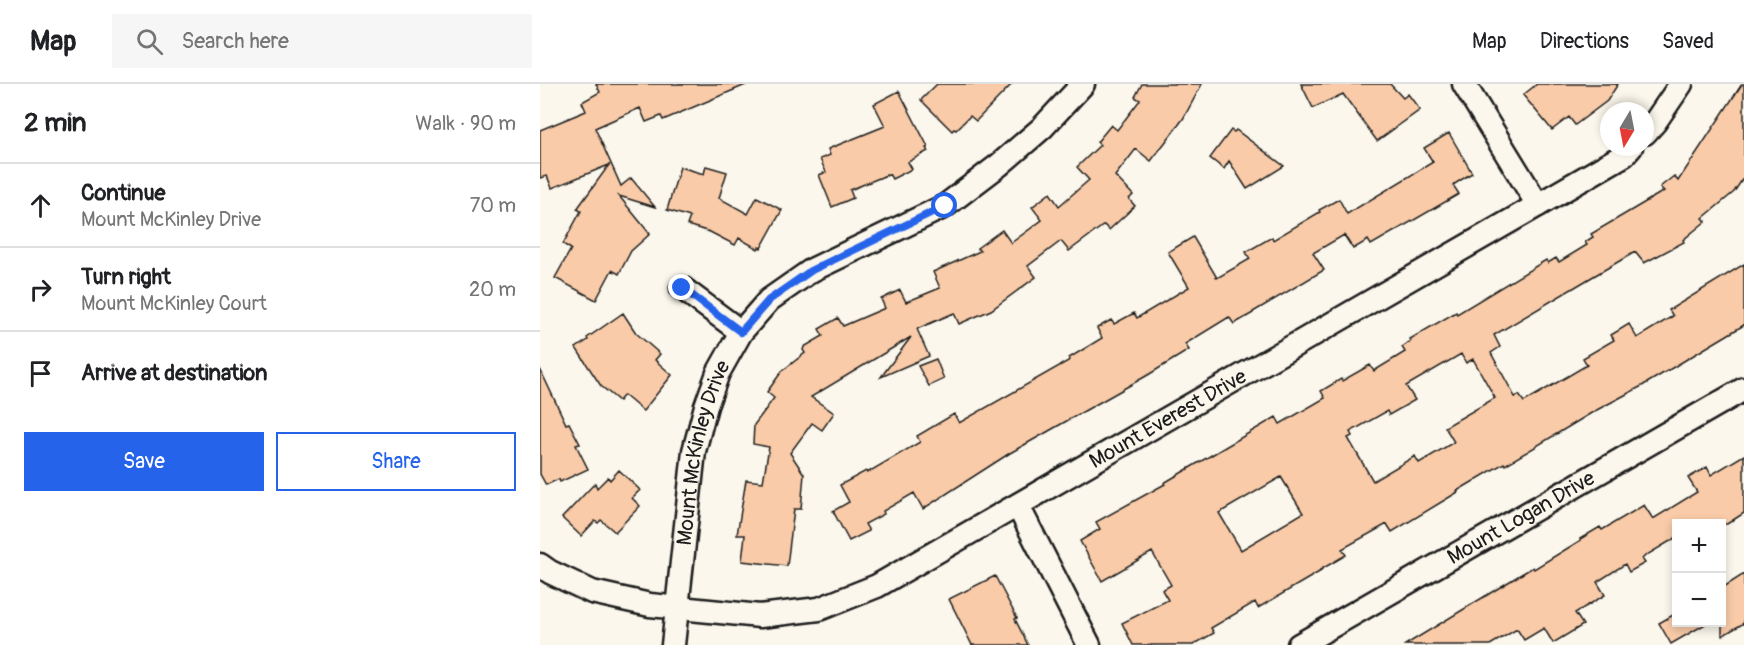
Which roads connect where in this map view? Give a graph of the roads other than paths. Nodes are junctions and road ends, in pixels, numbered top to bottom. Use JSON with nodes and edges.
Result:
{"nodes":[{"id":1,"x":1083,"y":84,"type":"edge"},
{"id":2,"x":1464,"y":84,"type":"edge"},
{"id":3,"x":1681,"y":84,"type":"edge"},
{"id":4,"x":1654,"y":123,"type":"edge"},
{"id":5,"x":1622,"y":156,"type":"edge"},
{"id":6,"x":1538,"y":205,"type":"junction"},
{"id":7,"x":682,"y":288,"type":"dead end"},
{"id":8,"x":741,"y":332,"type":"junction"},
{"id":9,"x":1744,"y":389,"type":"edge"},
{"id":10,"x":1018,"y":506,"type":"junction"},
{"id":11,"x":540,"y":565,"type":"edge"},
{"id":12,"x":678,"y":609,"type":"junction"},
{"id":13,"x":673,"y":645,"type":"edge"},
{"id":14,"x":1089,"y":645,"type":"edge"},
{"id":15,"x":1299,"y":645,"type":"edge"}],
"edges":[{"from":1,"to":8,"type":"street","name":"Mount McKinley Drive"},
{"from":2,"to":6,"type":"street"},
{"from":3,"to":4,"type":"street"},
{"from":5,"to":6,"type":"street","name":"Mount Everest Drive"},
{"from":6,"to":10,"type":"street","name":"Mount Everest Drive"},
{"from":7,"to":8,"type":"street"},
{"from":8,"to":12,"type":"street","name":"Mount McKinley Drive"},
{"from":9,"to":15,"type":"street","name":"Mount Logan Drive"},
{"from":10,"to":12,"type":"street","name":"Mount Everest Drive"},
{"from":10,"to":14,"type":"street"},
{"from":11,"to":12,"type":"street","name":"Mount Everest Drive"},
{"from":12,"to":13,"type":"street","name":"Mount McKinley Drive"}]}
